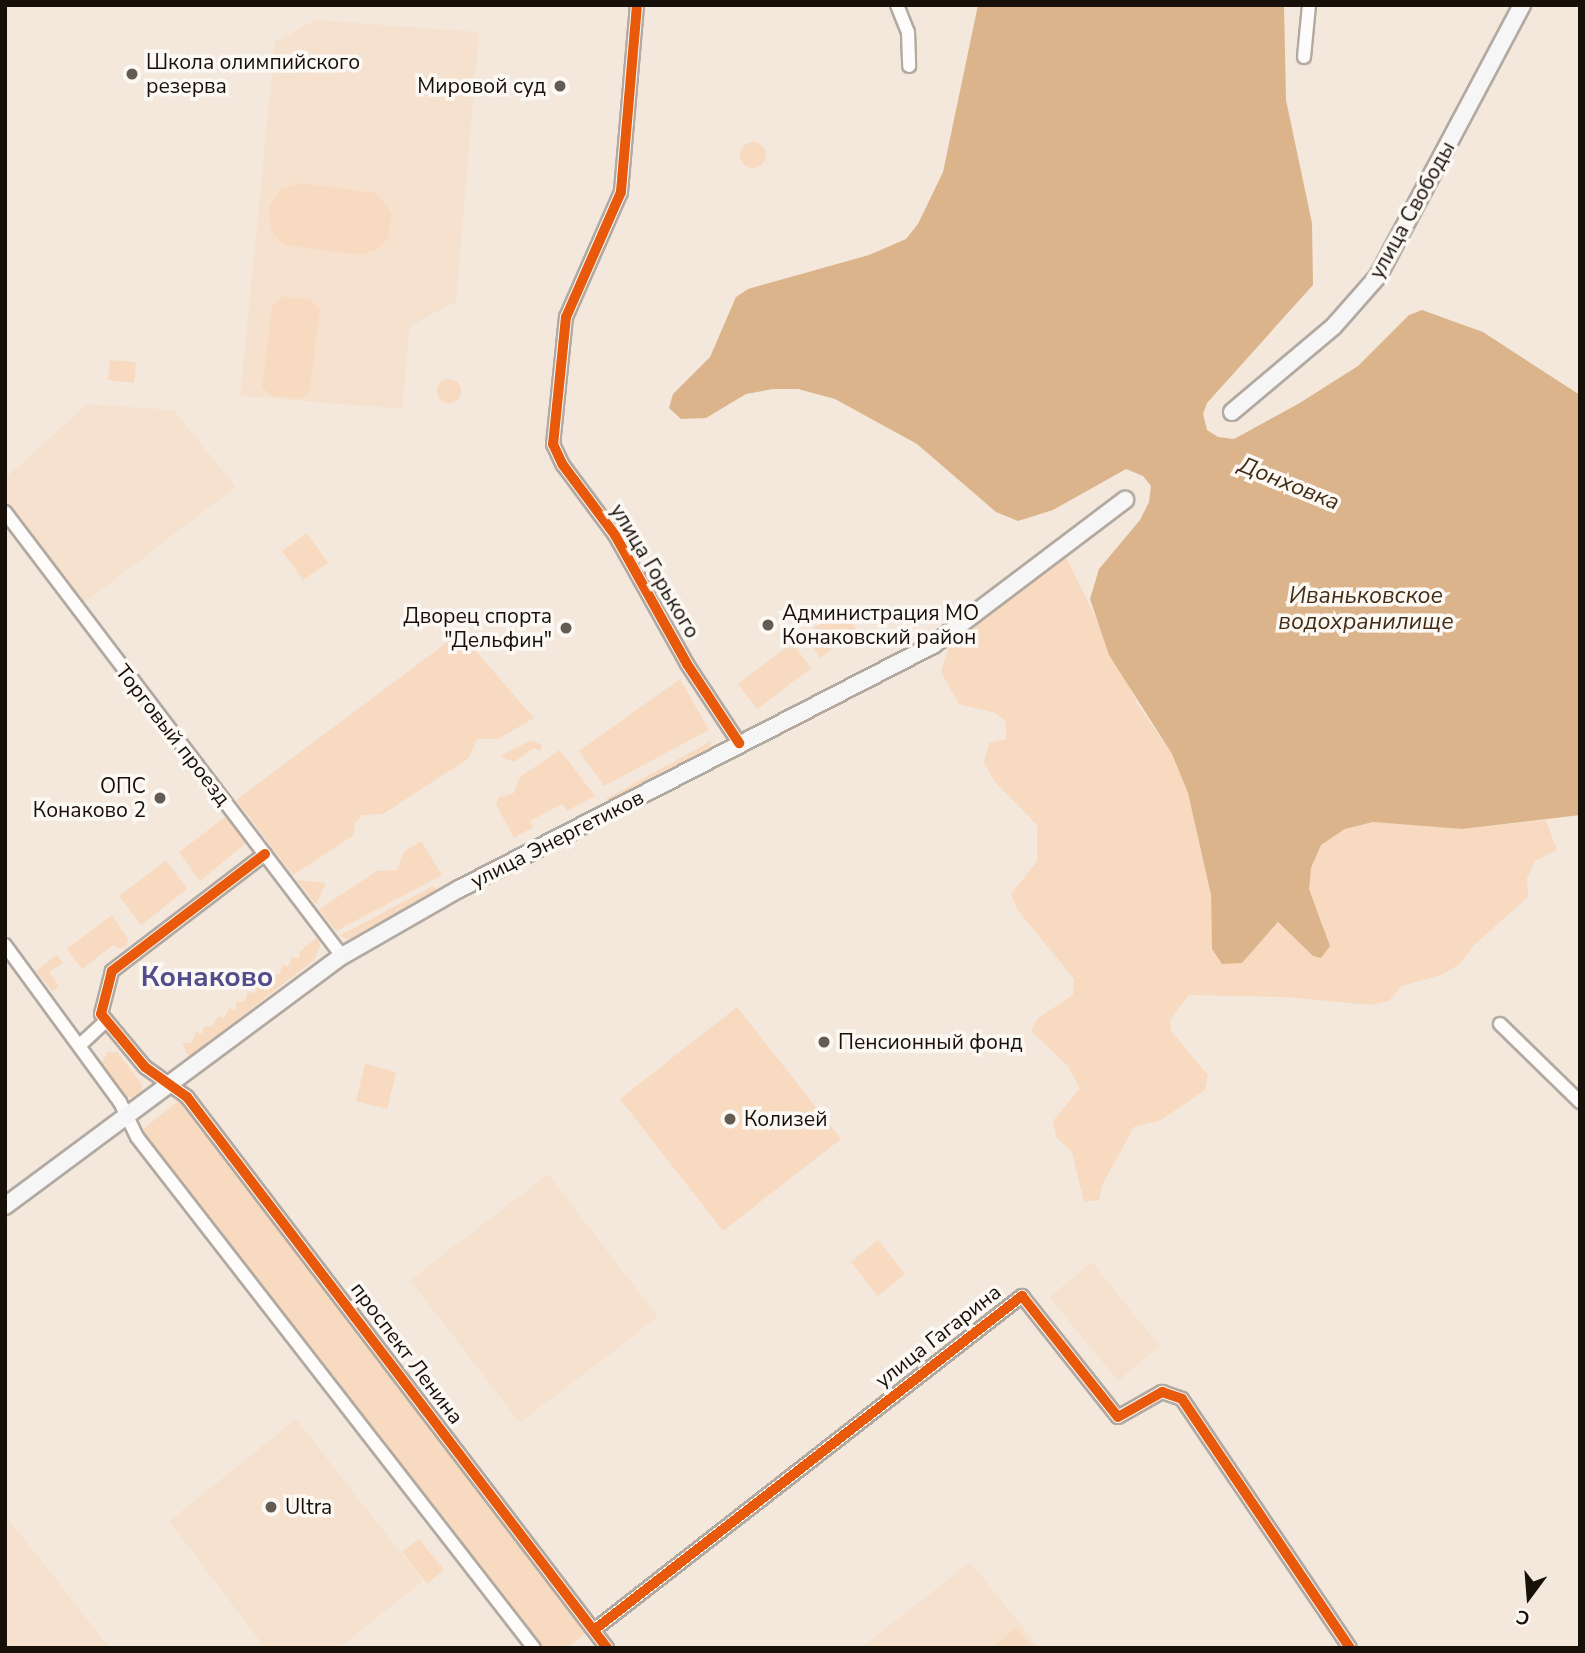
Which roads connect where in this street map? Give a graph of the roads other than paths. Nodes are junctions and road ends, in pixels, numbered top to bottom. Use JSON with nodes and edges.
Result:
{"nodes":[{"id":1,"x":637,"y":5,"type":"edge"},
{"id":2,"x":897,"y":5,"type":"edge"},
{"id":3,"x":1309,"y":5,"type":"edge"},
{"id":4,"x":1522,"y":5,"type":"edge"},
{"id":5,"x":1304,"y":57,"type":"dead end"},
{"id":6,"x":909,"y":66,"type":"dead end"},
{"id":7,"x":1231,"y":412,"type":"dead end"},
{"id":8,"x":1125,"y":500,"type":"dead end"},
{"id":9,"x":5,"y":512,"type":"edge"},
{"id":10,"x":739,"y":743,"type":"junction"},
{"id":11,"x":265,"y":854,"type":"junction"},
{"id":12,"x":5,"y":945,"type":"edge"},
{"id":13,"x":342,"y":956,"type":"junction"},
{"id":14,"x":105,"y":1022,"type":"junction"},
{"id":15,"x":1500,"y":1024,"type":"dead end"},
{"id":16,"x":80,"y":1045,"type":"junction"},
{"id":17,"x":174,"y":1084,"type":"junction"},
{"id":18,"x":1580,"y":1102,"type":"edge"},
{"id":19,"x":127,"y":1119,"type":"junction"},
{"id":20,"x":5,"y":1206,"type":"edge"},
{"id":21,"x":594,"y":1630,"type":"junction"},
{"id":22,"x":601,"y":1646,"type":"edge"},
{"id":23,"x":534,"y":1648,"type":"edge"},
{"id":24,"x":1350,"y":1648,"type":"edge"}],
"edges":[{"from":1,"to":10,"type":"street","name":"улица Горького"},
{"from":2,"to":6,"type":"street"},
{"from":3,"to":5,"type":"street"},
{"from":4,"to":7,"type":"main road","name":"улица Свободы"},
{"from":8,"to":10,"type":"main road","name":"улица Энергетиков"},
{"from":9,"to":11,"type":"street","name":"Торговый проезд"},
{"from":10,"to":13,"type":"main road","name":"улица Энергетиков"},
{"from":11,"to":13,"type":"street","name":"Торговый проезд"},
{"from":11,"to":14,"type":"street"},
{"from":12,"to":16,"type":"street"},
{"from":13,"to":17,"type":"main road","name":"улица Энергетиков"},
{"from":14,"to":16,"type":"street"},
{"from":14,"to":17,"type":"street"},
{"from":15,"to":18,"type":"street"},
{"from":16,"to":19,"type":"street"},
{"from":17,"to":19,"type":"main road","name":"улица Энергетиков"},
{"from":17,"to":21,"type":"street","name":"проспект Ленина"},
{"from":19,"to":20,"type":"main road","name":"улица Энергетиков"},
{"from":19,"to":23,"type":"street"},
{"from":21,"to":22,"type":"street","name":"проспект Ленина"},
{"from":21,"to":24,"type":"street","name":"улица Гагарина"}]}
